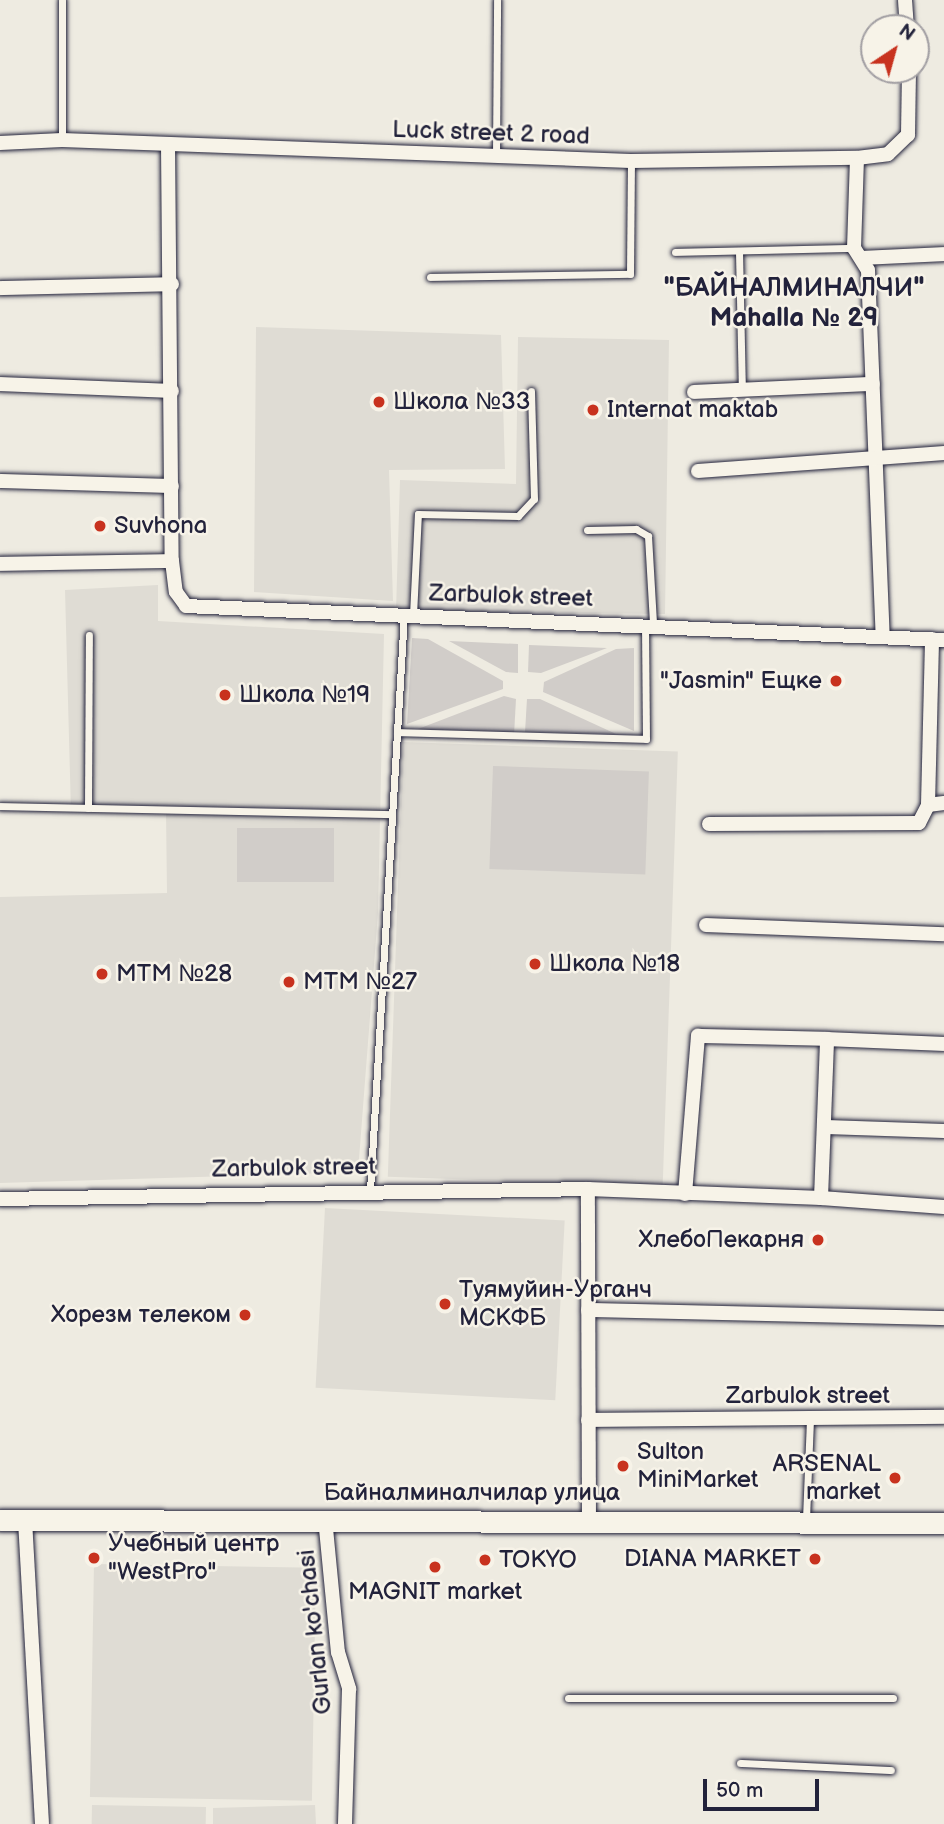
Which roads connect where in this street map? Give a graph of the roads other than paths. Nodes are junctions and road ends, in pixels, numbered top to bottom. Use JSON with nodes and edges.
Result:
{"nodes":[{"id":1,"x":62,"y":0,"type":"edge"},
{"id":2,"x":497,"y":0,"type":"edge"},
{"id":3,"x":909,"y":84,"type":"edge"},
{"id":4,"x":62,"y":140,"type":"junction"},
{"id":5,"x":0,"y":143,"type":"edge"},
{"id":6,"x":168,"y":144,"type":"junction"},
{"id":7,"x":496,"y":157,"type":"junction"},
{"id":8,"x":857,"y":158,"type":"junction"},
{"id":9,"x":631,"y":161,"type":"junction"},
{"id":10,"x":739,"y":251,"type":"junction"},
{"id":11,"x":675,"y":252,"type":"dead end"},
{"id":12,"x":859,"y":253,"type":"junction"},
{"id":13,"x":944,"y":254,"type":"edge"},
{"id":14,"x":430,"y":277,"type":"dead end"},
{"id":15,"x":172,"y":284,"type":"junction"},
{"id":16,"x":0,"y":288,"type":"edge"},
{"id":17,"x":0,"y":384,"type":"edge"},
{"id":18,"x":873,"y":384,"type":"junction"},
{"id":19,"x":742,"y":390,"type":"junction"},
{"id":20,"x":172,"y":391,"type":"junction"},
{"id":21,"x":531,"y":391,"type":"dead end"},
{"id":22,"x":694,"y":392,"type":"dead end"},
{"id":23,"x":944,"y":453,"type":"edge"},
{"id":24,"x":876,"y":463,"type":"junction"},
{"id":25,"x":698,"y":471,"type":"dead end"},
{"id":26,"x":0,"y":481,"type":"edge"},
{"id":27,"x":172,"y":486,"type":"junction"},
{"id":28,"x":587,"y":530,"type":"dead end"},
{"id":29,"x":172,"y":561,"type":"junction"},
{"id":30,"x":0,"y":564,"type":"edge"},
{"id":31,"x":409,"y":615,"type":"junction"},
{"id":32,"x":649,"y":624,"type":"junction"},
{"id":33,"x":89,"y":635,"type":"dead end"},
{"id":34,"x":883,"y":637,"type":"junction"},
{"id":35,"x":938,"y":640,"type":"edge"},
{"id":36,"x":397,"y":732,"type":"junction"},
{"id":37,"x":944,"y":803,"type":"edge"},
{"id":38,"x":928,"y":805,"type":"junction"},
{"id":39,"x":0,"y":806,"type":"edge"},
{"id":40,"x":88,"y":808,"type":"junction"},
{"id":41,"x":392,"y":814,"type":"junction"},
{"id":42,"x":709,"y":824,"type":"dead end"},
{"id":43,"x":706,"y":925,"type":"dead end"},
{"id":44,"x":944,"y":934,"type":"edge"},
{"id":45,"x":827,"y":1039,"type":"junction"},
{"id":46,"x":944,"y":1044,"type":"edge"},
{"id":47,"x":826,"y":1127,"type":"junction"},
{"id":48,"x":944,"y":1131,"type":"edge"},
{"id":49,"x":588,"y":1189,"type":"junction"},
{"id":50,"x":370,"y":1190,"type":"junction"},
{"id":51,"x":685,"y":1194,"type":"junction"},
{"id":52,"x":821,"y":1198,"type":"junction"},
{"id":53,"x":0,"y":1199,"type":"edge"},
{"id":54,"x":944,"y":1207,"type":"edge"},
{"id":55,"x":588,"y":1310,"type":"junction"},
{"id":56,"x":944,"y":1318,"type":"edge"},
{"id":57,"x":944,"y":1417,"type":"edge"},
{"id":58,"x":810,"y":1418,"type":"junction"},
{"id":59,"x":588,"y":1420,"type":"junction"},
{"id":60,"x":325,"y":1518,"type":"junction"},
{"id":61,"x":589,"y":1518,"type":"junction"},
{"id":62,"x":0,"y":1520,"type":"edge"},
{"id":63,"x":25,"y":1520,"type":"junction"},
{"id":64,"x":806,"y":1521,"type":"junction"},
{"id":65,"x":944,"y":1523,"type":"edge"},
{"id":66,"x":568,"y":1698,"type":"dead end"},
{"id":67,"x":893,"y":1698,"type":"dead end"},
{"id":68,"x":740,"y":1763,"type":"dead end"},
{"id":69,"x":891,"y":1770,"type":"dead end"},
{"id":70,"x":41,"y":1824,"type":"edge"},
{"id":71,"x":345,"y":1824,"type":"edge"}],
"edges":[{"from":1,"to":4,"type":"lane"},
{"from":2,"to":7,"type":"lane"},
{"from":3,"to":8,"type":"street","name":"Luck street 2 road"},
{"from":4,"to":5,"type":"street","name":"Luck street 2 road"},
{"from":4,"to":6,"type":"street","name":"Luck street 2 road"},
{"from":6,"to":7,"type":"street","name":"Luck street 2 road"},
{"from":6,"to":15,"type":"street","name":"Zarbulok street"},
{"from":7,"to":9,"type":"street","name":"Luck street 2 road"},
{"from":8,"to":9,"type":"street","name":"Luck street 2 road"},
{"from":8,"to":12,"type":"street"},
{"from":9,"to":14,"type":"lane"},
{"from":10,"to":11,"type":"lane"},
{"from":10,"to":12,"type":"lane"},
{"from":10,"to":19,"type":"lane"},
{"from":12,"to":13,"type":"street"},
{"from":12,"to":18,"type":"street"},
{"from":15,"to":16,"type":"street"},
{"from":15,"to":20,"type":"street","name":"Zarbulok street"},
{"from":17,"to":20,"type":"street"},
{"from":18,"to":19,"type":"street"},
{"from":18,"to":24,"type":"street"},
{"from":19,"to":22,"type":"street"},
{"from":20,"to":27,"type":"street","name":"Zarbulok street"},
{"from":21,"to":31,"type":"lane"},
{"from":23,"to":24,"type":"street"},
{"from":24,"to":25,"type":"street"},
{"from":24,"to":34,"type":"street"},
{"from":26,"to":27,"type":"street"},
{"from":27,"to":29,"type":"street","name":"Zarbulok street"},
{"from":28,"to":32,"type":"lane"},
{"from":29,"to":30,"type":"street"},
{"from":29,"to":31,"type":"street","name":"Zarbulok street"},
{"from":31,"to":32,"type":"street","name":"Zarbulok street"},
{"from":31,"to":36,"type":"lane"},
{"from":32,"to":34,"type":"street","name":"Zarbulok street"},
{"from":32,"to":36,"type":"lane"},
{"from":33,"to":40,"type":"lane"},
{"from":34,"to":35,"type":"street","name":"Zarbulok street"},
{"from":35,"to":38,"type":"street","name":"Zarbulok street"},
{"from":36,"to":41,"type":"lane"},
{"from":37,"to":38,"type":"street"},
{"from":38,"to":42,"type":"street"},
{"from":39,"to":40,"type":"lane"},
{"from":40,"to":41,"type":"lane"},
{"from":41,"to":50,"type":"lane"},
{"from":43,"to":44,"type":"street"},
{"from":45,"to":46,"type":"street"},
{"from":45,"to":47,"type":"street"},
{"from":45,"to":51,"type":"street"},
{"from":47,"to":48,"type":"street"},
{"from":47,"to":52,"type":"street"},
{"from":49,"to":50,"type":"street","name":"Zarbulok street"},
{"from":49,"to":51,"type":"street","name":"Zarbulok street"},
{"from":49,"to":55,"type":"street"},
{"from":50,"to":53,"type":"street","name":"Zarbulok street"},
{"from":51,"to":52,"type":"street","name":"Zarbulok street"},
{"from":52,"to":54,"type":"street","name":"Zarbulok street"},
{"from":55,"to":56,"type":"street"},
{"from":55,"to":59,"type":"street"},
{"from":57,"to":58,"type":"street","name":"Zarbulok street"},
{"from":58,"to":59,"type":"street","name":"Zarbulok street"},
{"from":58,"to":64,"type":"lane"},
{"from":59,"to":61,"type":"street"},
{"from":60,"to":61,"type":"street","name":"Байналминалчилар улица"},
{"from":60,"to":63,"type":"street","name":"Байналминалчилар улица"},
{"from":60,"to":71,"type":"street","name":"Gurlan ko'chasi"},
{"from":61,"to":64,"type":"street","name":"Байналминалчилар улица"},
{"from":62,"to":63,"type":"street","name":"Байналминалчилар улица"},
{"from":63,"to":70,"type":"street"},
{"from":64,"to":65,"type":"street","name":"Байналминалчилар улица"},
{"from":66,"to":67,"type":"lane"},
{"from":68,"to":69,"type":"lane"}]}
